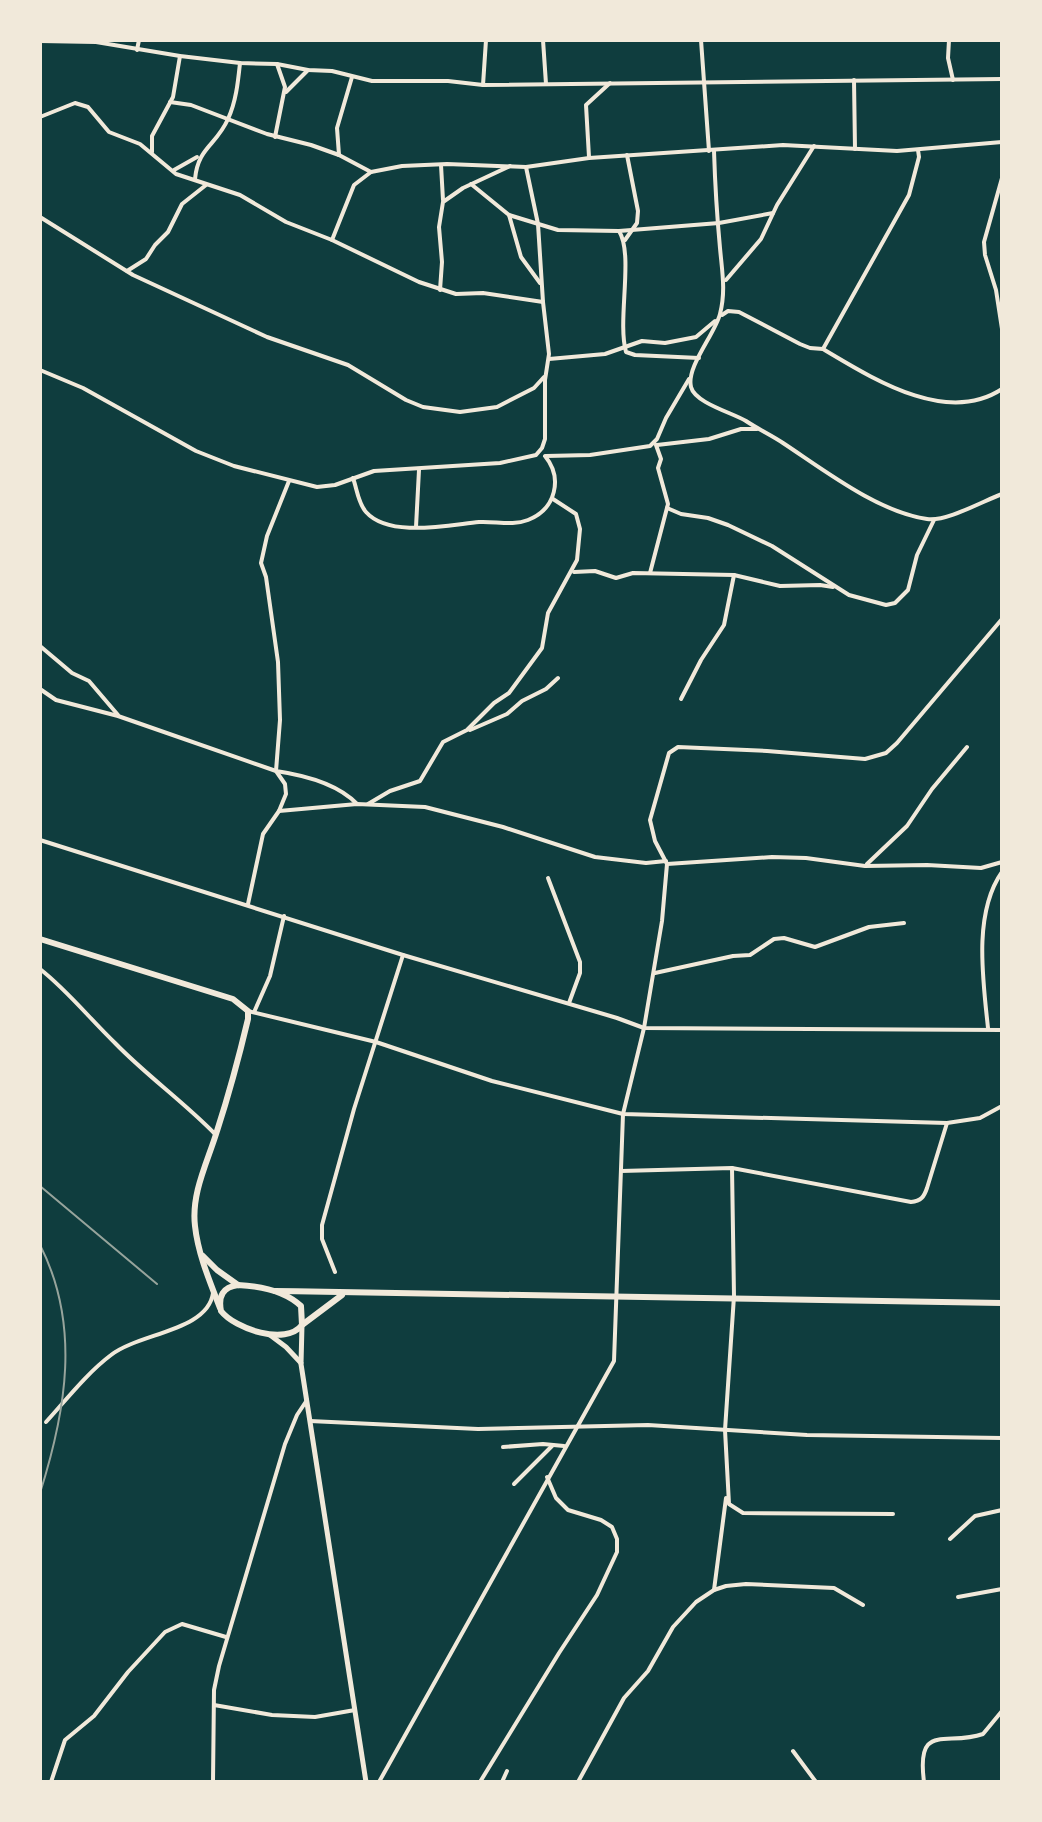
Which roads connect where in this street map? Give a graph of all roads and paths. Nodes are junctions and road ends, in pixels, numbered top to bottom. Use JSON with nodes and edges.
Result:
{"nodes":[{"id":1,"x":139,"y":40,"type":"edge"},
{"id":2,"x":486,"y":40,"type":"edge"},
{"id":3,"x":543,"y":40,"type":"edge"},
{"id":4,"x":701,"y":40,"type":"edge"},
{"id":5,"x":949,"y":40,"type":"edge"},
{"id":6,"x":40,"y":41,"type":"edge"},
{"id":7,"x":137,"y":50,"type":"junction"},
{"id":8,"x":180,"y":56,"type":"junction"},
{"id":9,"x":240,"y":63,"type":"junction"},
{"id":10,"x":277,"y":64,"type":"junction"},
{"id":11,"x":308,"y":70,"type":"junction"},
{"id":12,"x":352,"y":77,"type":"junction"},
{"id":13,"x":1002,"y":79,"type":"edge"},
{"id":14,"x":854,"y":80,"type":"junction"},
{"id":15,"x":953,"y":80,"type":"junction"},
{"id":16,"x":706,"y":82,"type":"junction"},
{"id":17,"x":610,"y":83,"type":"junction"},
{"id":18,"x":546,"y":84,"type":"junction"},
{"id":19,"x":483,"y":85,"type":"junction"},
{"id":20,"x":285,"y":94,"type":"junction"},
{"id":21,"x":170,"y":102,"type":"junction"},
{"id":22,"x":40,"y":117,"type":"edge"},
{"id":23,"x":228,"y":119,"type":"junction"},
{"id":24,"x":275,"y":137,"type":"junction"},
{"id":25,"x":1002,"y":142,"type":"edge"},
{"id":26,"x":814,"y":146,"type":"junction"},
{"id":27,"x":855,"y":149,"type":"junction"},
{"id":28,"x":918,"y":150,"type":"junction"},
{"id":29,"x":711,"y":151,"type":"junction"},
{"id":30,"x":152,"y":153,"type":"junction"},
{"id":31,"x":339,"y":155,"type":"junction"},
{"id":32,"x":627,"y":155,"type":"junction"},
{"id":33,"x":199,"y":156,"type":"junction"},
{"id":34,"x":589,"y":158,"type":"junction"},
{"id":35,"x":441,"y":164,"type":"junction"},
{"id":36,"x":512,"y":165,"type":"junction"},
{"id":37,"x":526,"y":167,"type":"junction"},
{"id":38,"x":172,"y":171,"type":"junction"},
{"id":39,"x":371,"y":172,"type":"junction"},
{"id":40,"x":1002,"y":178,"type":"edge"},
{"id":41,"x":195,"y":179,"type":"junction"},
{"id":42,"x":471,"y":184,"type":"junction"},
{"id":43,"x":206,"y":185,"type":"junction"},
{"id":44,"x":443,"y":202,"type":"junction"},
{"id":45,"x":773,"y":213,"type":"junction"},
{"id":46,"x":509,"y":215,"type":"junction"},
{"id":47,"x":40,"y":217,"type":"edge"},
{"id":48,"x":719,"y":223,"type":"junction"},
{"id":49,"x":538,"y":224,"type":"junction"},
{"id":50,"x":632,"y":230,"type":"junction"},
{"id":51,"x":619,"y":231,"type":"junction"},
{"id":52,"x":332,"y":240,"type":"junction"},
{"id":53,"x":625,"y":241,"type":"junction"},
{"id":54,"x":127,"y":271,"type":"junction"},
{"id":55,"x":725,"y":281,"type":"junction"},
{"id":56,"x":542,"y":286,"type":"junction"},
{"id":57,"x":999,"y":289,"type":"edge"},
{"id":58,"x":440,"y":290,"type":"junction"},
{"id":59,"x":543,"y":302,"type":"junction"},
{"id":60,"x":720,"y":316,"type":"junction"},
{"id":61,"x":1002,"y":329,"type":"edge"},
{"id":62,"x":624,"y":348,"type":"junction"},
{"id":63,"x":823,"y":349,"type":"junction"},
{"id":64,"x":699,"y":358,"type":"junction"},
{"id":65,"x":549,"y":359,"type":"junction"},
{"id":66,"x":40,"y":370,"type":"edge"},
{"id":67,"x":693,"y":373,"type":"junction"},
{"id":68,"x":545,"y":375,"type":"junction"},
{"id":69,"x":1002,"y":389,"type":"edge"},
{"id":70,"x":759,"y":430,"type":"junction"},
{"id":71,"x":653,"y":446,"type":"junction"},
{"id":72,"x":536,"y":455,"type":"junction"},
{"id":73,"x":545,"y":456,"type":"junction"},
{"id":74,"x":419,"y":470,"type":"junction"},
{"id":75,"x":353,"y":478,"type":"junction"},
{"id":76,"x":289,"y":481,"type":"junction"},
{"id":77,"x":1002,"y":494,"type":"edge"},
{"id":78,"x":553,"y":499,"type":"junction"},
{"id":79,"x":667,"y":508,"type":"junction"},
{"id":80,"x":934,"y":520,"type":"junction"},
{"id":81,"x":416,"y":527,"type":"junction"},
{"id":82,"x":572,"y":573,"type":"junction"},
{"id":83,"x":649,"y":574,"type":"junction"},
{"id":84,"x":734,"y":575,"type":"junction"},
{"id":85,"x":837,"y":588,"type":"junction"},
{"id":86,"x":1002,"y":619,"type":"edge"},
{"id":87,"x":40,"y":646,"type":"edge"},
{"id":88,"x":558,"y":678,"type":"dead end"},
{"id":89,"x":40,"y":689,"type":"edge"},
{"id":90,"x":681,"y":699,"type":"dead end"},
{"id":91,"x":118,"y":716,"type":"junction"},
{"id":92,"x":467,"y":730,"type":"junction"},
{"id":93,"x":967,"y":747,"type":"dead end"},
{"id":94,"x":276,"y":771,"type":"junction"},
{"id":95,"x":357,"y":804,"type":"junction"},
{"id":96,"x":368,"y":804,"type":"junction"},
{"id":97,"x":279,"y":811,"type":"junction"},
{"id":98,"x":40,"y":840,"type":"edge"},
{"id":99,"x":666,"y":862,"type":"junction"},
{"id":100,"x":1002,"y":862,"type":"edge"},
{"id":101,"x":865,"y":866,"type":"junction"},
{"id":102,"x":1002,"y":872,"type":"edge"},
{"id":103,"x":548,"y":878,"type":"dead end"},
{"id":104,"x":248,"y":904,"type":"junction"},
{"id":105,"x":284,"y":916,"type":"junction"},
{"id":106,"x":904,"y":923,"type":"dead end"},
{"id":107,"x":40,"y":939,"type":"edge"},
{"id":108,"x":403,"y":955,"type":"junction"},
{"id":109,"x":40,"y":969,"type":"edge"},
{"id":110,"x":655,"y":973,"type":"junction"},
{"id":111,"x":569,"y":1003,"type":"junction"},
{"id":112,"x":252,"y":1010,"type":"junction"},
{"id":113,"x":644,"y":1028,"type":"junction"},
{"id":114,"x":988,"y":1028,"type":"junction"},
{"id":115,"x":1002,"y":1030,"type":"edge"},
{"id":116,"x":376,"y":1042,"type":"junction"},
{"id":117,"x":1002,"y":1106,"type":"edge"},
{"id":118,"x":623,"y":1114,"type":"junction"},
{"id":119,"x":947,"y":1123,"type":"junction"},
{"id":120,"x":216,"y":1135,"type":"junction"},
{"id":121,"x":732,"y":1168,"type":"junction"},
{"id":122,"x":621,"y":1171,"type":"junction"},
{"id":123,"x":201,"y":1254,"type":"junction"},
{"id":124,"x":335,"y":1272,"type":"dead end"},
{"id":125,"x":238,"y":1285,"type":"junction"},
{"id":126,"x":213,"y":1291,"type":"junction"},
{"id":127,"x":275,"y":1291,"type":"junction"},
{"id":128,"x":345,"y":1293,"type":"junction"},
{"id":129,"x":618,"y":1295,"type":"junction"},
{"id":130,"x":734,"y":1296,"type":"junction"},
{"id":131,"x":1002,"y":1303,"type":"edge"},
{"id":132,"x":220,"y":1308,"type":"junction"},
{"id":133,"x":302,"y":1325,"type":"junction"},
{"id":134,"x":266,"y":1332,"type":"junction"},
{"id":135,"x":301,"y":1364,"type":"junction"},
{"id":136,"x":307,"y":1400,"type":"junction"},
{"id":137,"x":310,"y":1421,"type":"junction"},
{"id":138,"x":46,"y":1422,"type":"dead end"},
{"id":139,"x":576,"y":1427,"type":"junction"},
{"id":140,"x":725,"y":1430,"type":"junction"},
{"id":141,"x":1002,"y":1438,"type":"edge"},
{"id":142,"x":553,"y":1445,"type":"junction"},
{"id":143,"x":564,"y":1446,"type":"junction"},
{"id":144,"x":503,"y":1447,"type":"dead end"},
{"id":145,"x":547,"y":1477,"type":"junction"},
{"id":146,"x":514,"y":1484,"type":"dead end"},
{"id":147,"x":727,"y":1486,"type":"junction"},
{"id":148,"x":1002,"y":1510,"type":"edge"},
{"id":149,"x":893,"y":1514,"type":"dead end"},
{"id":150,"x":950,"y":1539,"type":"dead end"},
{"id":151,"x":1002,"y":1589,"type":"edge"},
{"id":152,"x":714,"y":1590,"type":"junction"},
{"id":153,"x":958,"y":1597,"type":"dead end"},
{"id":154,"x":863,"y":1605,"type":"dead end"},
{"id":155,"x":226,"y":1637,"type":"junction"},
{"id":156,"x":214,"y":1705,"type":"junction"},
{"id":157,"x":355,"y":1710,"type":"junction"},
{"id":158,"x":1002,"y":1711,"type":"edge"},
{"id":159,"x":793,"y":1751,"type":"dead end"},
{"id":160,"x":507,"y":1771,"type":"dead end"},
{"id":161,"x":51,"y":1782,"type":"edge"},
{"id":162,"x":213,"y":1782,"type":"edge"},
{"id":163,"x":366,"y":1782,"type":"edge"},
{"id":164,"x":379,"y":1782,"type":"edge"},
{"id":165,"x":480,"y":1782,"type":"edge"},
{"id":166,"x":502,"y":1782,"type":"edge"},
{"id":167,"x":578,"y":1782,"type":"edge"},
{"id":168,"x":816,"y":1782,"type":"edge"},
{"id":169,"x":862,"y":1782,"type":"edge"},
{"id":170,"x":875,"y":1782,"type":"edge"},
{"id":171,"x":924,"y":1782,"type":"edge"}],
"edges":[{"from":1,"to":7,"type":"street"},
{"from":2,"to":19,"type":"street"},
{"from":3,"to":18,"type":"street"},
{"from":4,"to":16,"type":"street"},
{"from":5,"to":15,"type":"street"},
{"from":6,"to":7,"type":"street"},
{"from":7,"to":8,"type":"street"},
{"from":8,"to":9,"type":"street"},
{"from":8,"to":21,"type":"street"},
{"from":9,"to":10,"type":"street"},
{"from":9,"to":23,"type":"street"},
{"from":10,"to":11,"type":"street"},
{"from":10,"to":20,"type":"street"},
{"from":11,"to":12,"type":"street"},
{"from":11,"to":20,"type":"street"},
{"from":12,"to":19,"type":"street"},
{"from":12,"to":31,"type":"street"},
{"from":13,"to":15,"type":"street"},
{"from":14,"to":15,"type":"street"},
{"from":14,"to":16,"type":"street"},
{"from":14,"to":27,"type":"street"},
{"from":16,"to":17,"type":"street"},
{"from":16,"to":29,"type":"street"},
{"from":17,"to":18,"type":"street"},
{"from":17,"to":34,"type":"street"},
{"from":18,"to":19,"type":"street"},
{"from":20,"to":24,"type":"street"},
{"from":21,"to":23,"type":"street"},
{"from":21,"to":30,"type":"street"},
{"from":22,"to":30,"type":"street"},
{"from":23,"to":24,"type":"street"},
{"from":23,"to":33,"type":"street"},
{"from":24,"to":31,"type":"street"},
{"from":25,"to":28,"type":"street"},
{"from":26,"to":27,"type":"street"},
{"from":26,"to":29,"type":"street"},
{"from":26,"to":45,"type":"street"},
{"from":27,"to":28,"type":"street"},
{"from":28,"to":63,"type":"street"},
{"from":29,"to":32,"type":"street"},
{"from":29,"to":48,"type":"street"},
{"from":30,"to":38,"type":"street"},
{"from":31,"to":39,"type":"street"},
{"from":32,"to":34,"type":"street"},
{"from":32,"to":50,"type":"street"},
{"from":33,"to":38,"type":"street"},
{"from":33,"to":41,"type":"street"},
{"from":34,"to":37,"type":"street"},
{"from":35,"to":36,"type":"street"},
{"from":35,"to":39,"type":"street"},
{"from":35,"to":44,"type":"street"},
{"from":36,"to":37,"type":"street"},
{"from":36,"to":42,"type":"street"},
{"from":37,"to":49,"type":"street"},
{"from":38,"to":41,"type":"street"},
{"from":39,"to":52,"type":"street"},
{"from":40,"to":57,"type":"street"},
{"from":41,"to":43,"type":"street"},
{"from":42,"to":44,"type":"street"},
{"from":42,"to":46,"type":"street"},
{"from":43,"to":52,"type":"street"},
{"from":43,"to":54,"type":"street"},
{"from":44,"to":58,"type":"street"},
{"from":45,"to":48,"type":"street"},
{"from":45,"to":55,"type":"street"},
{"from":46,"to":49,"type":"street"},
{"from":46,"to":56,"type":"street"},
{"from":47,"to":54,"type":"street"},
{"from":48,"to":50,"type":"street"},
{"from":48,"to":55,"type":"street"},
{"from":49,"to":51,"type":"street"},
{"from":49,"to":56,"type":"street"},
{"from":50,"to":51,"type":"street"},
{"from":50,"to":53,"type":"street"},
{"from":51,"to":53,"type":"street"},
{"from":52,"to":58,"type":"street"},
{"from":53,"to":62,"type":"street"},
{"from":54,"to":68,"type":"street"},
{"from":55,"to":60,"type":"street"},
{"from":56,"to":59,"type":"street"},
{"from":57,"to":61,"type":"street"},
{"from":58,"to":59,"type":"street"},
{"from":59,"to":65,"type":"street"},
{"from":60,"to":62,"type":"street"},
{"from":60,"to":63,"type":"street"},
{"from":60,"to":64,"type":"street"},
{"from":62,"to":64,"type":"street"},
{"from":62,"to":65,"type":"street"},
{"from":63,"to":69,"type":"street"},
{"from":64,"to":67,"type":"street"},
{"from":65,"to":68,"type":"street"},
{"from":66,"to":76,"type":"street"},
{"from":67,"to":70,"type":"street"},
{"from":67,"to":71,"type":"street"},
{"from":68,"to":72,"type":"street"},
{"from":70,"to":71,"type":"street"},
{"from":70,"to":80,"type":"street"},
{"from":71,"to":73,"type":"street"},
{"from":71,"to":79,"type":"street"},
{"from":72,"to":73,"type":"street"},
{"from":72,"to":74,"type":"street"},
{"from":73,"to":78,"type":"street"},
{"from":74,"to":75,"type":"street"},
{"from":74,"to":81,"type":"street"},
{"from":75,"to":76,"type":"street"},
{"from":75,"to":81,"type":"street"},
{"from":76,"to":94,"type":"street"},
{"from":77,"to":80,"type":"street"},
{"from":78,"to":81,"type":"street"},
{"from":78,"to":82,"type":"street"},
{"from":79,"to":83,"type":"street"},
{"from":79,"to":85,"type":"street"},
{"from":80,"to":85,"type":"street"},
{"from":82,"to":83,"type":"street"},
{"from":82,"to":92,"type":"street"},
{"from":83,"to":84,"type":"street"},
{"from":84,"to":85,"type":"street"},
{"from":84,"to":90,"type":"street"},
{"from":86,"to":99,"type":"street"},
{"from":87,"to":91,"type":"street"},
{"from":88,"to":92,"type":"street"},
{"from":89,"to":91,"type":"street"},
{"from":91,"to":94,"type":"street"},
{"from":92,"to":96,"type":"street"},
{"from":93,"to":101,"type":"street"},
{"from":94,"to":95,"type":"street"},
{"from":94,"to":97,"type":"street"},
{"from":95,"to":96,"type":"street"},
{"from":95,"to":97,"type":"street"},
{"from":96,"to":99,"type":"street"},
{"from":97,"to":104,"type":"street"},
{"from":98,"to":104,"type":"street"},
{"from":99,"to":101,"type":"street"},
{"from":99,"to":110,"type":"street"},
{"from":100,"to":101,"type":"street"},
{"from":102,"to":114,"type":"street"},
{"from":103,"to":111,"type":"street"},
{"from":104,"to":105,"type":"street"},
{"from":105,"to":108,"type":"street"},
{"from":105,"to":112,"type":"street"},
{"from":106,"to":110,"type":"street"},
{"from":107,"to":112,"type":"main road"},
{"from":108,"to":111,"type":"street"},
{"from":108,"to":116,"type":"street"},
{"from":109,"to":120,"type":"street"},
{"from":110,"to":113,"type":"street"},
{"from":111,"to":113,"type":"street"},
{"from":112,"to":116,"type":"street"},
{"from":112,"to":120,"type":"main road"},
{"from":113,"to":114,"type":"street"},
{"from":113,"to":118,"type":"street"},
{"from":114,"to":115,"type":"street"},
{"from":116,"to":118,"type":"street"},
{"from":116,"to":124,"type":"street"},
{"from":117,"to":119,"type":"street"},
{"from":118,"to":119,"type":"street"},
{"from":118,"to":122,"type":"street"},
{"from":119,"to":121,"type":"street"},
{"from":120,"to":123,"type":"main road"},
{"from":121,"to":122,"type":"street"},
{"from":121,"to":130,"type":"street"},
{"from":122,"to":129,"type":"street"},
{"from":123,"to":125,"type":"main road"},
{"from":123,"to":126,"type":"main road"},
{"from":125,"to":127,"type":"main road"},
{"from":125,"to":132,"type":"main road"},
{"from":126,"to":132,"type":"main road"},
{"from":126,"to":138,"type":"street"},
{"from":127,"to":128,"type":"main road"},
{"from":127,"to":133,"type":"main road"},
{"from":128,"to":129,"type":"main road"},
{"from":128,"to":133,"type":"main road"},
{"from":129,"to":130,"type":"main road"},
{"from":129,"to":139,"type":"street"},
{"from":130,"to":131,"type":"main road"},
{"from":130,"to":140,"type":"street"},
{"from":132,"to":134,"type":"main road"},
{"from":133,"to":134,"type":"main road"},
{"from":133,"to":135,"type":"street"},
{"from":134,"to":135,"type":"street"},
{"from":135,"to":136,"type":"street"},
{"from":136,"to":137,"type":"street"},
{"from":136,"to":155,"type":"street"},
{"from":137,"to":139,"type":"street"},
{"from":137,"to":157,"type":"street"},
{"from":139,"to":140,"type":"street"},
{"from":139,"to":143,"type":"street"},
{"from":140,"to":141,"type":"street"},
{"from":140,"to":147,"type":"street"},
{"from":142,"to":143,"type":"street"},
{"from":142,"to":144,"type":"street"},
{"from":142,"to":146,"type":"street"},
{"from":143,"to":145,"type":"street"},
{"from":145,"to":164,"type":"street"},
{"from":145,"to":165,"type":"street"},
{"from":147,"to":149,"type":"street"},
{"from":147,"to":152,"type":"street"},
{"from":148,"to":150,"type":"street"},
{"from":151,"to":153,"type":"street"},
{"from":152,"to":154,"type":"street"},
{"from":152,"to":167,"type":"street"},
{"from":155,"to":156,"type":"street"},
{"from":155,"to":161,"type":"street"},
{"from":156,"to":157,"type":"street"},
{"from":156,"to":162,"type":"street"},
{"from":157,"to":163,"type":"street"},
{"from":158,"to":171,"type":"street"},
{"from":159,"to":168,"type":"street"},
{"from":160,"to":166,"type":"street"},
{"from":169,"to":170,"type":"street"}]}
